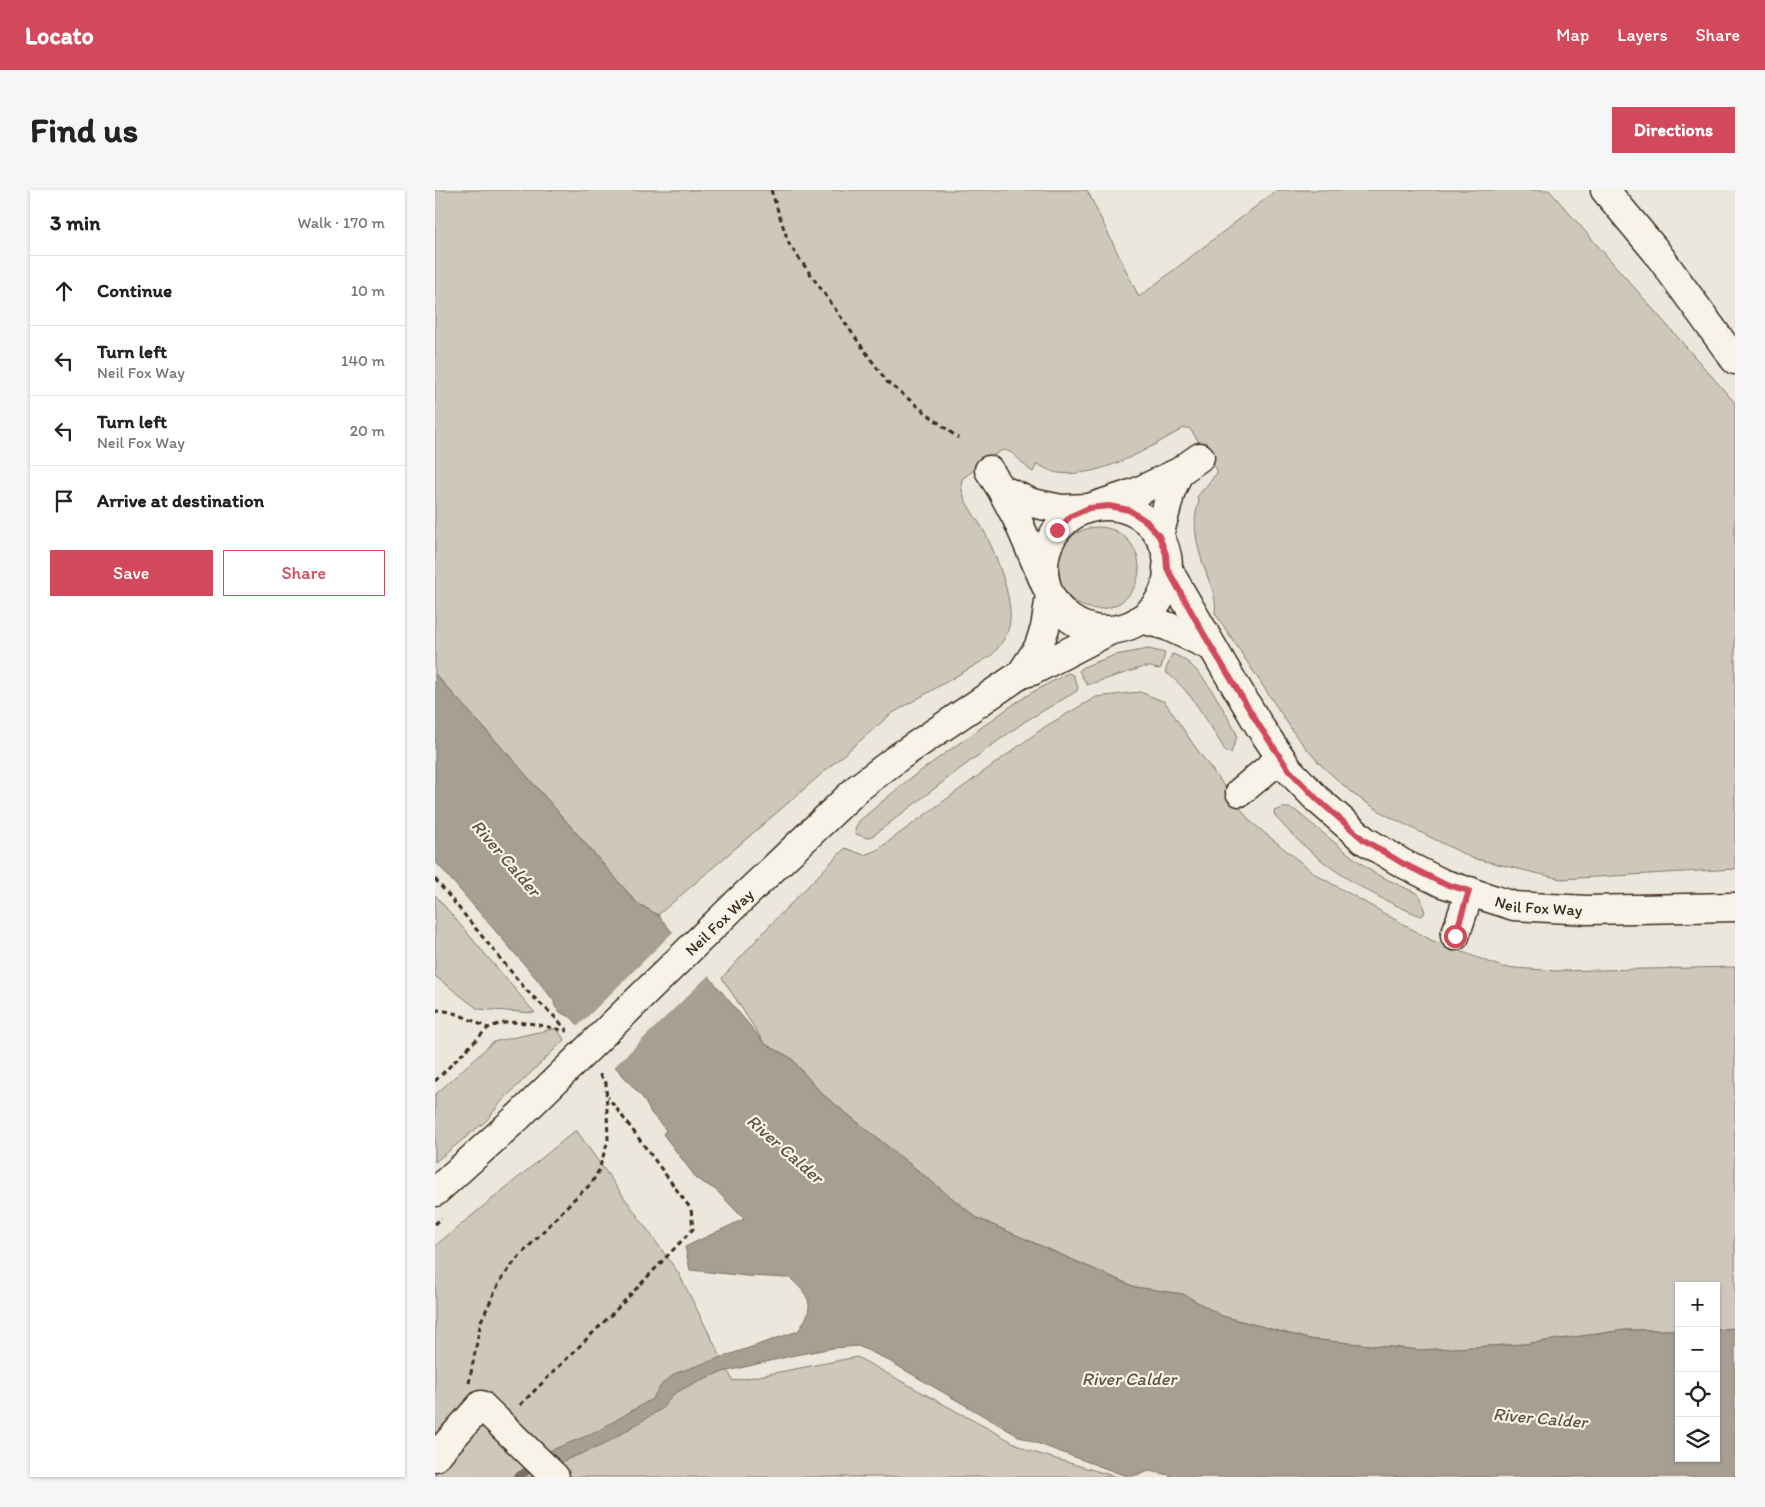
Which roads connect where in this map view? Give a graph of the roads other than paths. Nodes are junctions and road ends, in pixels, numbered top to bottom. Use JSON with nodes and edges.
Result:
{"nodes":[{"id":1,"x":1605,"y":190,"type":"edge"},
{"id":2,"x":1735,"y":360,"type":"edge"},
{"id":3,"x":1089,"y":508,"type":"junction"},
{"id":4,"x":1159,"y":536,"type":"junction"},
{"id":5,"x":1167,"y":568,"type":"junction"},
{"id":6,"x":1048,"y":591,"type":"junction"},
{"id":7,"x":1141,"y":619,"type":"junction"},
{"id":8,"x":1109,"y":631,"type":"junction"},
{"id":9,"x":1212,"y":647,"type":"junction"},
{"id":10,"x":1021,"y":674,"type":"junction"},
{"id":11,"x":1281,"y":758,"type":"junction"},
{"id":12,"x":1240,"y":792,"type":"dead end"},
{"id":13,"x":1469,"y":891,"type":"junction"},
{"id":14,"x":1735,"y":907,"type":"edge"},
{"id":15,"x":1455,"y":936,"type":"dead end"},
{"id":16,"x":435,"y":1192,"type":"edge"},
{"id":17,"x":435,"y":1457,"type":"edge"},
{"id":18,"x":554,"y":1476,"type":"edge"}],
"edges":[{"from":1,"to":2,"type":"main road"},
{"from":3,"to":4,"type":"main road","name":"Neil Fox Way"},
{"from":3,"to":4,"type":"main road"},
{"from":3,"to":6,"type":"main road","name":"Neil Fox Way"},
{"from":3,"to":6,"type":"main road"},
{"from":4,"to":5,"type":"main road","name":"Neil Fox Way"},
{"from":5,"to":7,"type":"main road","name":"Neil Fox Way"},
{"from":5,"to":9,"type":"main road","name":"Neil Fox Way"},
{"from":6,"to":8,"type":"main road","name":"Neil Fox Way"},
{"from":6,"to":10,"type":"main road","name":"Neil Fox Way"},
{"from":7,"to":8,"type":"main road","name":"Neil Fox Way"},
{"from":7,"to":9,"type":"main road"},
{"from":8,"to":10,"type":"main road","name":"Neil Fox Way"},
{"from":9,"to":11,"type":"main road","name":"Neil Fox Way"},
{"from":10,"to":16,"type":"main road","name":"Neil Fox Way","bridge":true},
{"from":11,"to":12,"type":"main road"},
{"from":11,"to":13,"type":"main road","name":"Neil Fox Way"},
{"from":13,"to":14,"type":"main road","name":"Neil Fox Way"},
{"from":13,"to":15,"type":"main road"},
{"from":17,"to":18,"type":"main road"}]}
